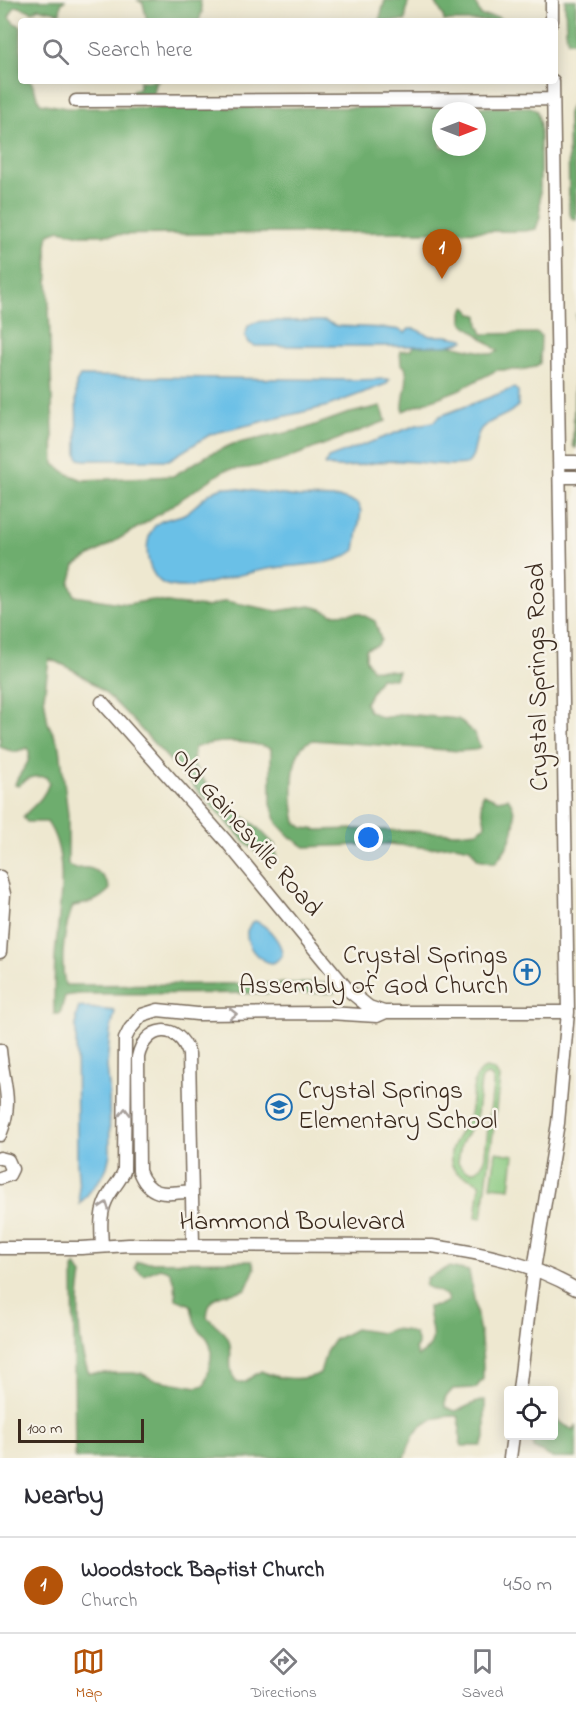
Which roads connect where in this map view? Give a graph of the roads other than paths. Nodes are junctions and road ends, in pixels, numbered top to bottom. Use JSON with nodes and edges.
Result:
{"nodes":[{"id":1,"x":552,"y":0,"type":"edge"},
{"id":2,"x":552,"y":18,"type":"edge"},
{"id":3,"x":553,"y":84,"type":"edge"},
{"id":4,"x":553,"y":99,"type":"junction"},
{"id":5,"x":76,"y":101,"type":"dead end"},
{"id":6,"x":559,"y":462,"type":"junction"},
{"id":7,"x":576,"y":462,"type":"edge"},
{"id":8,"x":560,"y":477,"type":"junction"},
{"id":9,"x":576,"y":477,"type":"edge"},
{"id":10,"x":102,"y":702,"type":"dead end"},
{"id":11,"x":0,"y":877,"type":"edge"},
{"id":12,"x":0,"y":944,"type":"edge"},
{"id":13,"x":0,"y":952,"type":"edge"},
{"id":14,"x":386,"y":1012,"type":"junction"},
{"id":15,"x":568,"y":1012,"type":"junction"},
{"id":16,"x":0,"y":1053,"type":"edge"},
{"id":17,"x":0,"y":1135,"type":"edge"},
{"id":18,"x":0,"y":1158,"type":"edge"},
{"id":19,"x":0,"y":1178,"type":"edge"},
{"id":20,"x":191,"y":1191,"type":"junction"},
{"id":21,"x":193,"y":1245,"type":"junction"},
{"id":22,"x":102,"y":1246,"type":"junction"},
{"id":23,"x":0,"y":1248,"type":"edge"},
{"id":24,"x":534,"y":1269,"type":"junction"},
{"id":25,"x":576,"y":1288,"type":"edge"},
{"id":26,"x":519,"y":1386,"type":"edge"},
{"id":27,"x":512,"y":1440,"type":"edge"},
{"id":28,"x":510,"y":1458,"type":"edge"}],
"edges":[{"from":1,"to":2,"type":"street"},
{"from":3,"to":4,"type":"street","name":"Crystal Springs Road"},
{"from":4,"to":5,"type":"street"},
{"from":4,"to":6,"type":"street","name":"Crystal Springs Road"},
{"from":6,"to":7,"type":"street"},
{"from":6,"to":8,"type":"street","name":"Crystal Springs Road"},
{"from":8,"to":9,"type":"street"},
{"from":8,"to":15,"type":"street","name":"Crystal Springs Road"},
{"from":10,"to":14,"type":"street","name":"Old Gainesville Road"},
{"from":11,"to":12,"type":"street"},
{"from":12,"to":13,"type":"street"},
{"from":14,"to":15,"type":"street"},
{"from":22,"to":14,"type":"street","one_way":true},
{"from":15,"to":24,"type":"street","name":"Crystal Springs Road"},
{"from":16,"to":17,"type":"street"},
{"from":18,"to":19,"type":"street"},
{"from":20,"to":20,"type":"street"},
{"from":20,"to":21,"type":"street"},
{"from":21,"to":22,"type":"street","name":"Hammond Boulevard"},
{"from":21,"to":24,"type":"street","name":"Hammond Boulevard"},
{"from":22,"to":23,"type":"street","name":"Hammond Boulevard"},
{"from":24,"to":25,"type":"street","name":"Hammond Boulevard"},
{"from":24,"to":26,"type":"street","name":"Crystal Springs Road"},
{"from":27,"to":28,"type":"street"}]}
